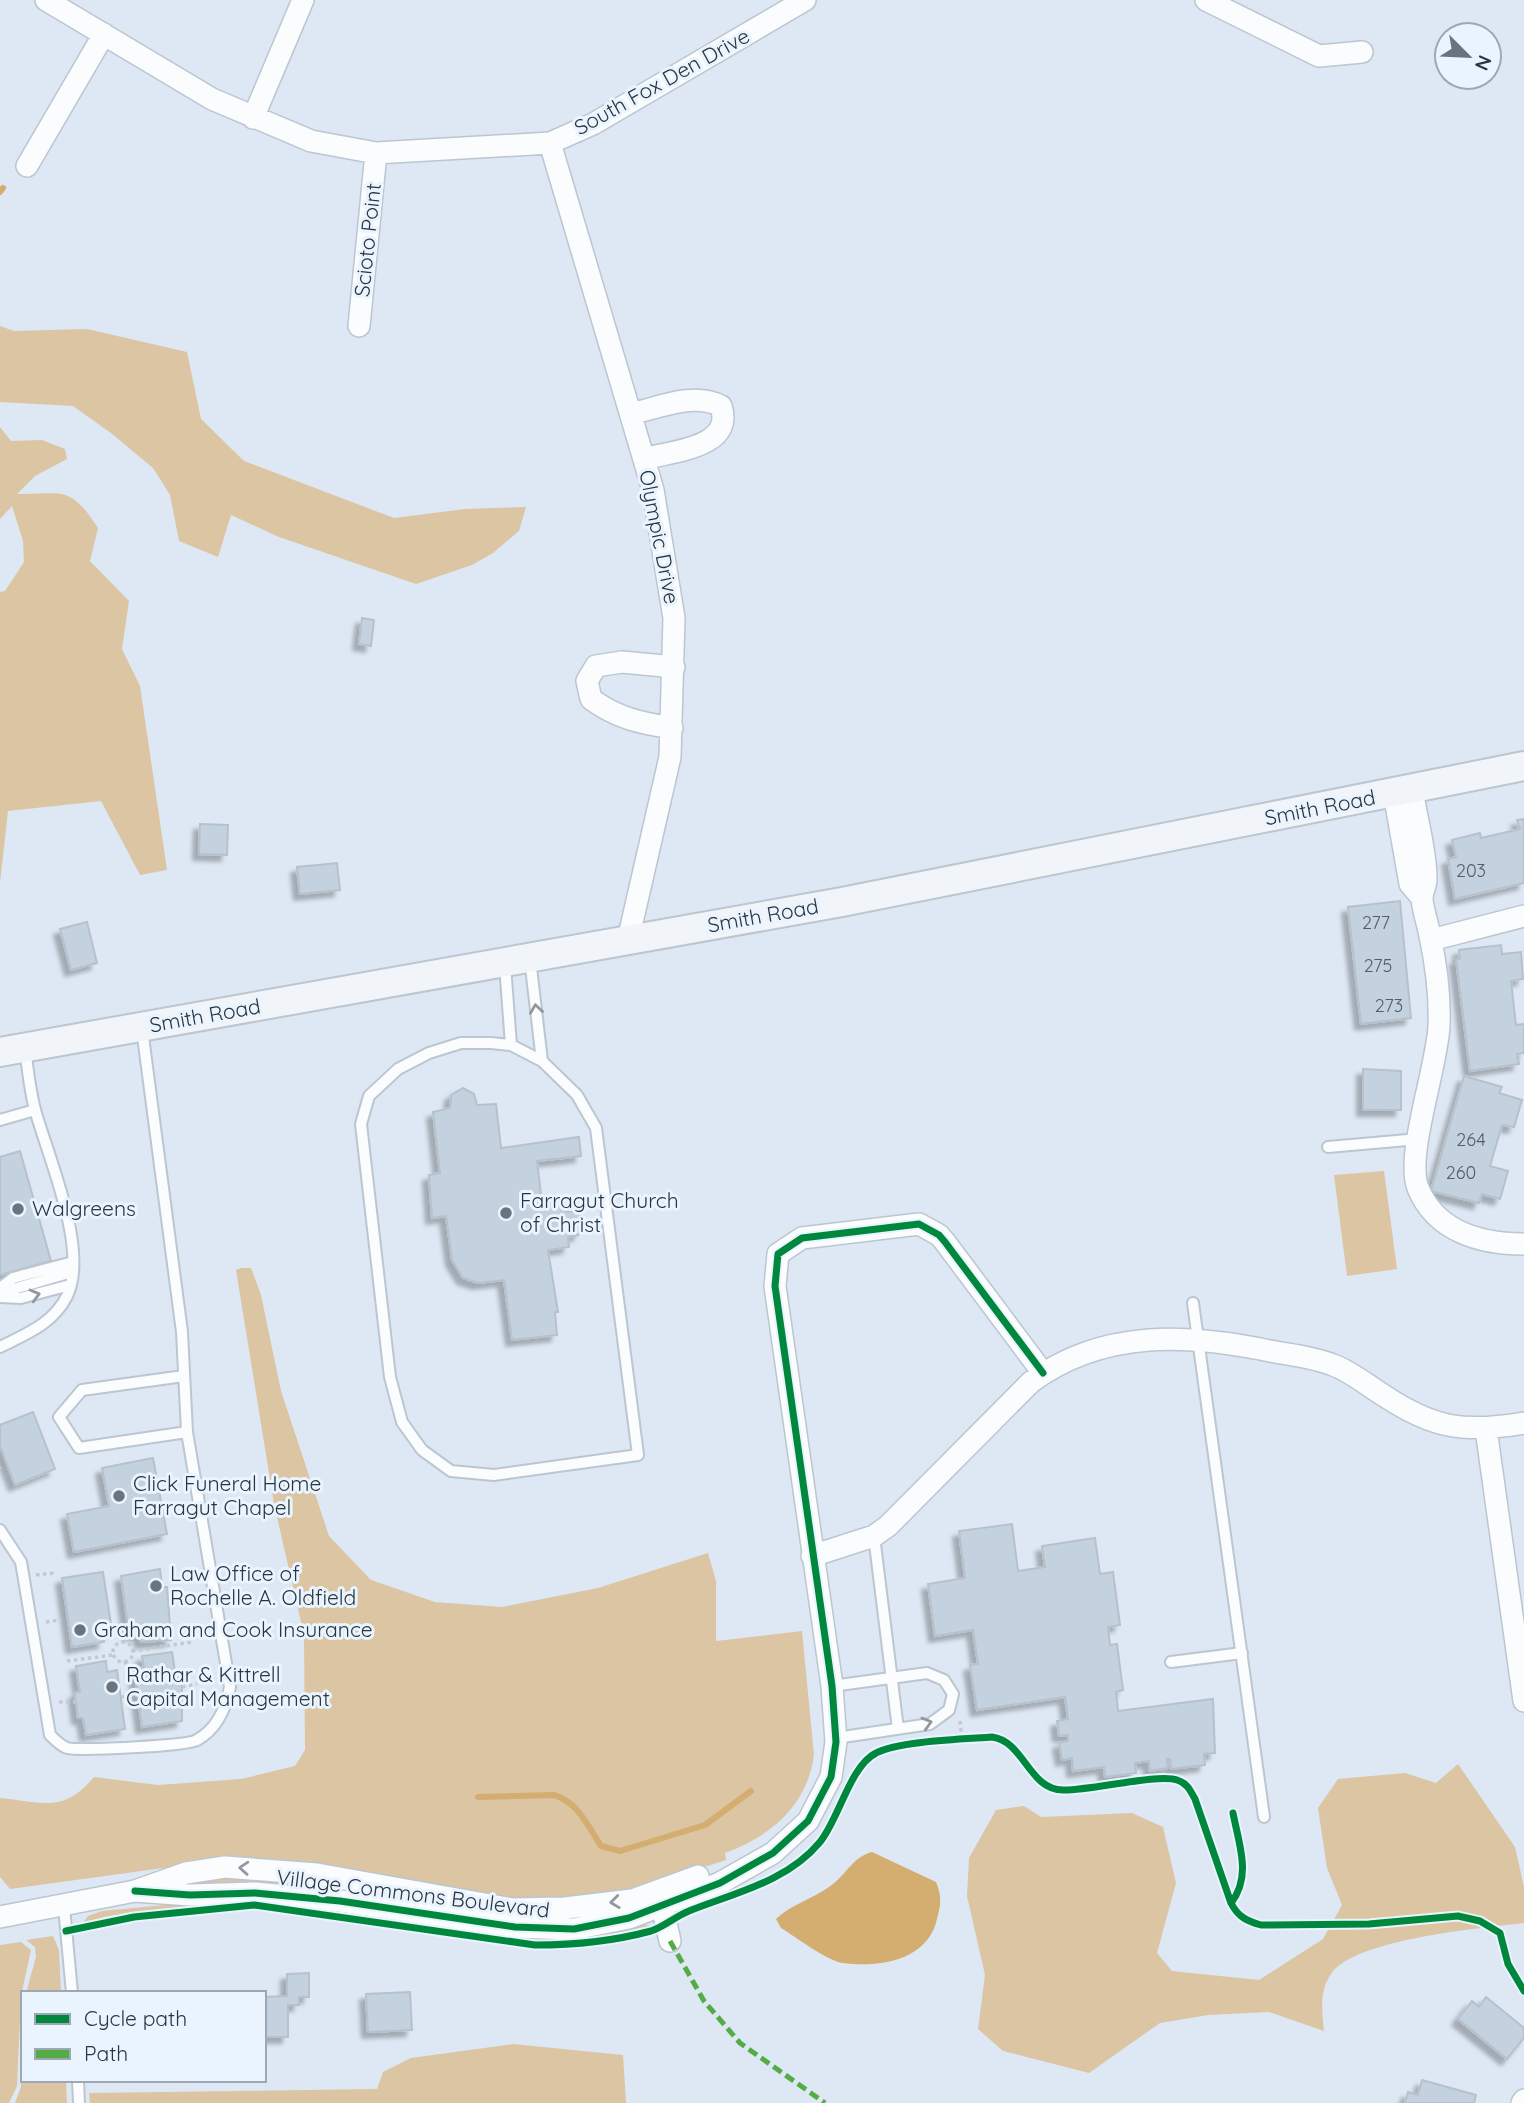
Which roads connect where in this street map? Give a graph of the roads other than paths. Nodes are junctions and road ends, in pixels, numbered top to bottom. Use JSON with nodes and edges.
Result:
{"nodes":[{"id":1,"x":46,"y":0,"type":"edge"},
{"id":2,"x":303,"y":0,"type":"edge"},
{"id":3,"x":805,"y":0,"type":"edge"},
{"id":4,"x":1206,"y":0,"type":"edge"},
{"id":5,"x":104,"y":34,"type":"junction"},
{"id":6,"x":1362,"y":52,"type":"dead end"},
{"id":7,"x":253,"y":118,"type":"junction"},
{"id":8,"x":550,"y":143,"type":"junction"},
{"id":9,"x":376,"y":153,"type":"junction"},
{"id":10,"x":27,"y":166,"type":"dead end"},
{"id":11,"x":359,"y":326,"type":"dead end"},
{"id":12,"x":631,"y":414,"type":"junction"},
{"id":13,"x":644,"y":459,"type":"junction"},
{"id":14,"x":674,"y":667,"type":"junction"},
{"id":15,"x":671,"y":729,"type":"junction"},
{"id":16,"x":1524,"y":766,"type":"edge"},
{"id":17,"x":1403,"y":791,"type":"junction"},
{"id":18,"x":1524,"y":916,"type":"edge"},
{"id":19,"x":628,"y":940,"type":"junction"},
{"id":20,"x":1431,"y":940,"type":"junction"},
{"id":21,"x":517,"y":960,"type":"junction"},
{"id":22,"x":142,"y":1027,"type":"junction"},
{"id":23,"x":511,"y":1045,"type":"junction"},
{"id":24,"x":12,"y":1051,"type":"edge"},
{"id":25,"x":542,"y":1061,"type":"junction"},
{"id":26,"x":35,"y":1110,"type":"junction"},
{"id":27,"x":0,"y":1120,"type":"edge"},
{"id":28,"x":1419,"y":1139,"type":"junction"},
{"id":29,"x":1328,"y":1147,"type":"dead end"},
{"id":30,"x":1524,"y":1244,"type":"edge"},
{"id":31,"x":72,"y":1267,"type":"junction"},
{"id":32,"x":70,"y":1285,"type":"junction"},
{"id":33,"x":0,"y":1292,"type":"edge"},
{"id":34,"x":1194,"y":1303,"type":"dead end"},
{"id":35,"x":1199,"y":1339,"type":"junction"},
{"id":36,"x":0,"y":1347,"type":"edge"},
{"id":37,"x":1043,"y":1373,"type":"junction"},
{"id":38,"x":184,"y":1376,"type":"junction"},
{"id":39,"x":1524,"y":1423,"type":"edge"},
{"id":40,"x":1486,"y":1429,"type":"junction"},
{"id":41,"x":187,"y":1432,"type":"junction"},
{"id":42,"x":0,"y":1530,"type":"edge"},
{"id":43,"x":874,"y":1536,"type":"junction"},
{"id":44,"x":812,"y":1556,"type":"junction"},
{"id":45,"x":1242,"y":1653,"type":"junction"},
{"id":46,"x":1171,"y":1662,"type":"dead end"},
{"id":47,"x":891,"y":1677,"type":"junction"},
{"id":48,"x":832,"y":1686,"type":"junction"},
{"id":49,"x":1524,"y":1701,"type":"edge"},
{"id":50,"x":898,"y":1729,"type":"junction"},
{"id":51,"x":836,"y":1738,"type":"junction"},
{"id":52,"x":1264,"y":1816,"type":"dead end"},
{"id":53,"x":661,"y":1898,"type":"junction"},
{"id":54,"x":64,"y":1907,"type":"junction"},
{"id":55,"x":0,"y":1917,"type":"edge"},
{"id":56,"x":670,"y":1941,"type":"dead end"},
{"id":57,"x":72,"y":1991,"type":"edge"},
{"id":58,"x":78,"y":2082,"type":"edge"},
{"id":59,"x":79,"y":2103,"type":"edge"}],
"edges":[{"from":1,"to":5,"type":"street","name":"South Fox Den Drive"},
{"from":2,"to":7,"type":"street"},
{"from":3,"to":8,"type":"street","name":"South Fox Den Drive"},
{"from":4,"to":6,"type":"street"},
{"from":5,"to":7,"type":"street","name":"South Fox Den Drive"},
{"from":5,"to":10,"type":"street"},
{"from":7,"to":9,"type":"street","name":"South Fox Den Drive"},
{"from":8,"to":9,"type":"street","name":"South Fox Den Drive"},
{"from":8,"to":12,"type":"street","name":"Olympic Drive"},
{"from":9,"to":11,"type":"street","name":"Scioto Point"},
{"from":12,"to":13,"type":"street","name":"Olympic Drive"},
{"from":12,"to":13,"type":"street"},
{"from":13,"to":14,"type":"street","name":"Olympic Drive"},
{"from":14,"to":15,"type":"street","name":"Olympic Drive"},
{"from":14,"to":15,"type":"street"},
{"from":15,"to":19,"type":"street","name":"Olympic Drive"},
{"from":16,"to":17,"type":"street","name":"Smith Road"},
{"from":17,"to":19,"type":"street","name":"Smith Road"},
{"from":17,"to":20,"type":"street"},
{"from":18,"to":20,"type":"street"},
{"from":19,"to":21,"type":"street","name":"Smith Road"},
{"from":20,"to":28,"type":"street"},
{"from":21,"to":22,"type":"street","name":"Smith Road"},
{"from":21,"to":23,"type":"lane"},
{"from":25,"to":21,"type":"lane","one_way":true},
{"from":22,"to":24,"type":"street","name":"Smith Road"},
{"from":22,"to":38,"type":"lane"},
{"from":23,"to":25,"type":"lane"},
{"from":23,"to":25,"type":"lane"},
{"from":24,"to":26,"type":"lane"},
{"from":26,"to":27,"type":"lane"},
{"from":26,"to":31,"type":"lane"},
{"from":28,"to":29,"type":"lane"},
{"from":28,"to":30,"type":"street"},
{"from":31,"to":32,"type":"lane"},
{"from":31,"to":33,"type":"lane"},
{"from":33,"to":32,"type":"lane","one_way":true},
{"from":32,"to":36,"type":"lane"},
{"from":34,"to":35,"type":"lane"},
{"from":35,"to":37,"type":"street"},
{"from":35,"to":40,"type":"street"},
{"from":35,"to":45,"type":"lane"},
{"from":37,"to":43,"type":"street"},
{"from":37,"to":44,"type":"street","name":"Village Commons Boulevard"},
{"from":38,"to":41,"type":"lane"},
{"from":38,"to":41,"type":"lane"},
{"from":39,"to":40,"type":"street"},
{"from":40,"to":49,"type":"street"},
{"from":41,"to":42,"type":"lane"},
{"from":43,"to":44,"type":"street"},
{"from":43,"to":47,"type":"lane"},
{"from":44,"to":48,"type":"street","name":"Village Commons Boulevard"},
{"from":45,"to":46,"type":"lane"},
{"from":45,"to":52,"type":"lane"},
{"from":47,"to":48,"type":"lane"},
{"from":47,"to":50,"type":"lane"},
{"from":50,"to":47,"type":"lane","one_way":true},
{"from":48,"to":51,"type":"street","name":"Village Commons Boulevard"},
{"from":50,"to":51,"type":"lane"},
{"from":51,"to":53,"type":"street","name":"Village Commons Boulevard"},
{"from":53,"to":54,"type":"street","name":"Village Commons Boulevard"},
{"from":53,"to":56,"type":"street"},
{"from":54,"to":55,"type":"street","name":"Village Commons Boulevard"},
{"from":54,"to":57,"type":"lane"},
{"from":58,"to":59,"type":"lane"}]}
